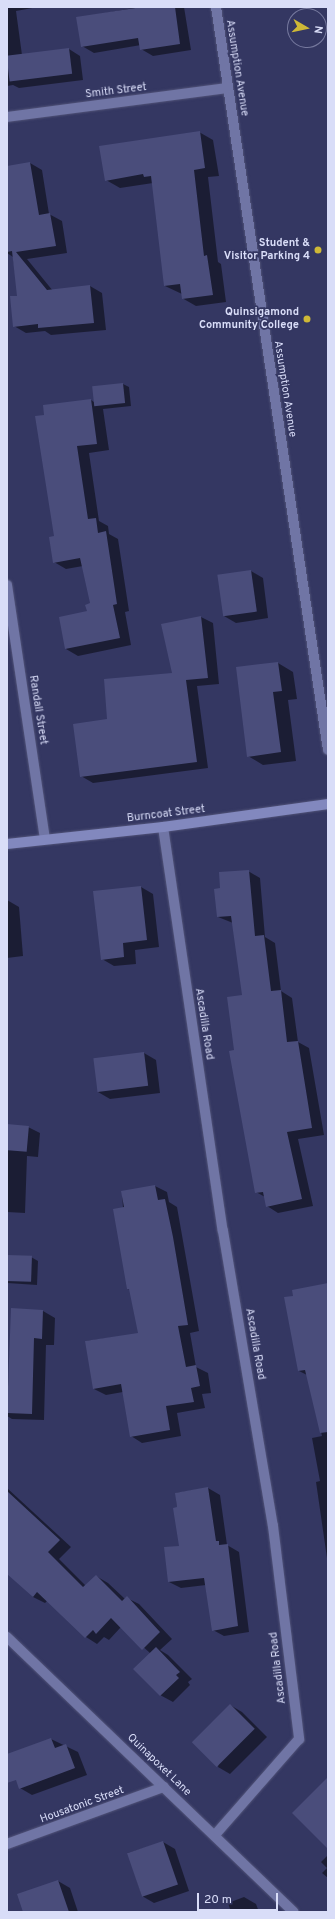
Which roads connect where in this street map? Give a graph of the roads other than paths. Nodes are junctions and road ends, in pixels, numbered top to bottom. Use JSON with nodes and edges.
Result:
{"nodes":[{"id":1,"x":216,"y":7,"type":"edge"},
{"id":2,"x":228,"y":88,"type":"junction"},
{"id":3,"x":7,"y":117,"type":"edge"},
{"id":4,"x":7,"y":585,"type":"edge"},
{"id":5,"x":328,"y":750,"type":"edge"},
{"id":6,"x":328,"y":804,"type":"edge"},
{"id":7,"x":163,"y":827,"type":"junction"},
{"id":8,"x":45,"y":839,"type":"junction"},
{"id":9,"x":7,"y":844,"type":"edge"},
{"id":10,"x":7,"y":1637,"type":"edge"},
{"id":11,"x":164,"y":1787,"type":"junction"},
{"id":12,"x":215,"y":1835,"type":"junction"},
{"id":13,"x":7,"y":1844,"type":"edge"},
{"id":14,"x":294,"y":1912,"type":"edge"}],
"edges":[{"from":1,"to":2,"type":"street","name":"Assumption Avenue"},
{"from":2,"to":3,"type":"street","name":"Smith Street"},
{"from":2,"to":5,"type":"street","name":"Assumption Avenue"},
{"from":4,"to":8,"type":"street","name":"Randall Street"},
{"from":6,"to":7,"type":"main road","name":"Burncoat Street"},
{"from":7,"to":8,"type":"main road","name":"Burncoat Street"},
{"from":7,"to":12,"type":"street","name":"Ascadilla Road"},
{"from":8,"to":9,"type":"main road","name":"Burncoat Street"},
{"from":10,"to":11,"type":"street","name":"Quinapoxet Lane"},
{"from":11,"to":12,"type":"street","name":"Quinapoxet Lane"},
{"from":11,"to":13,"type":"street","name":"Housatonic Street"},
{"from":12,"to":14,"type":"street","name":"Quinapoxet Lane"}]}
